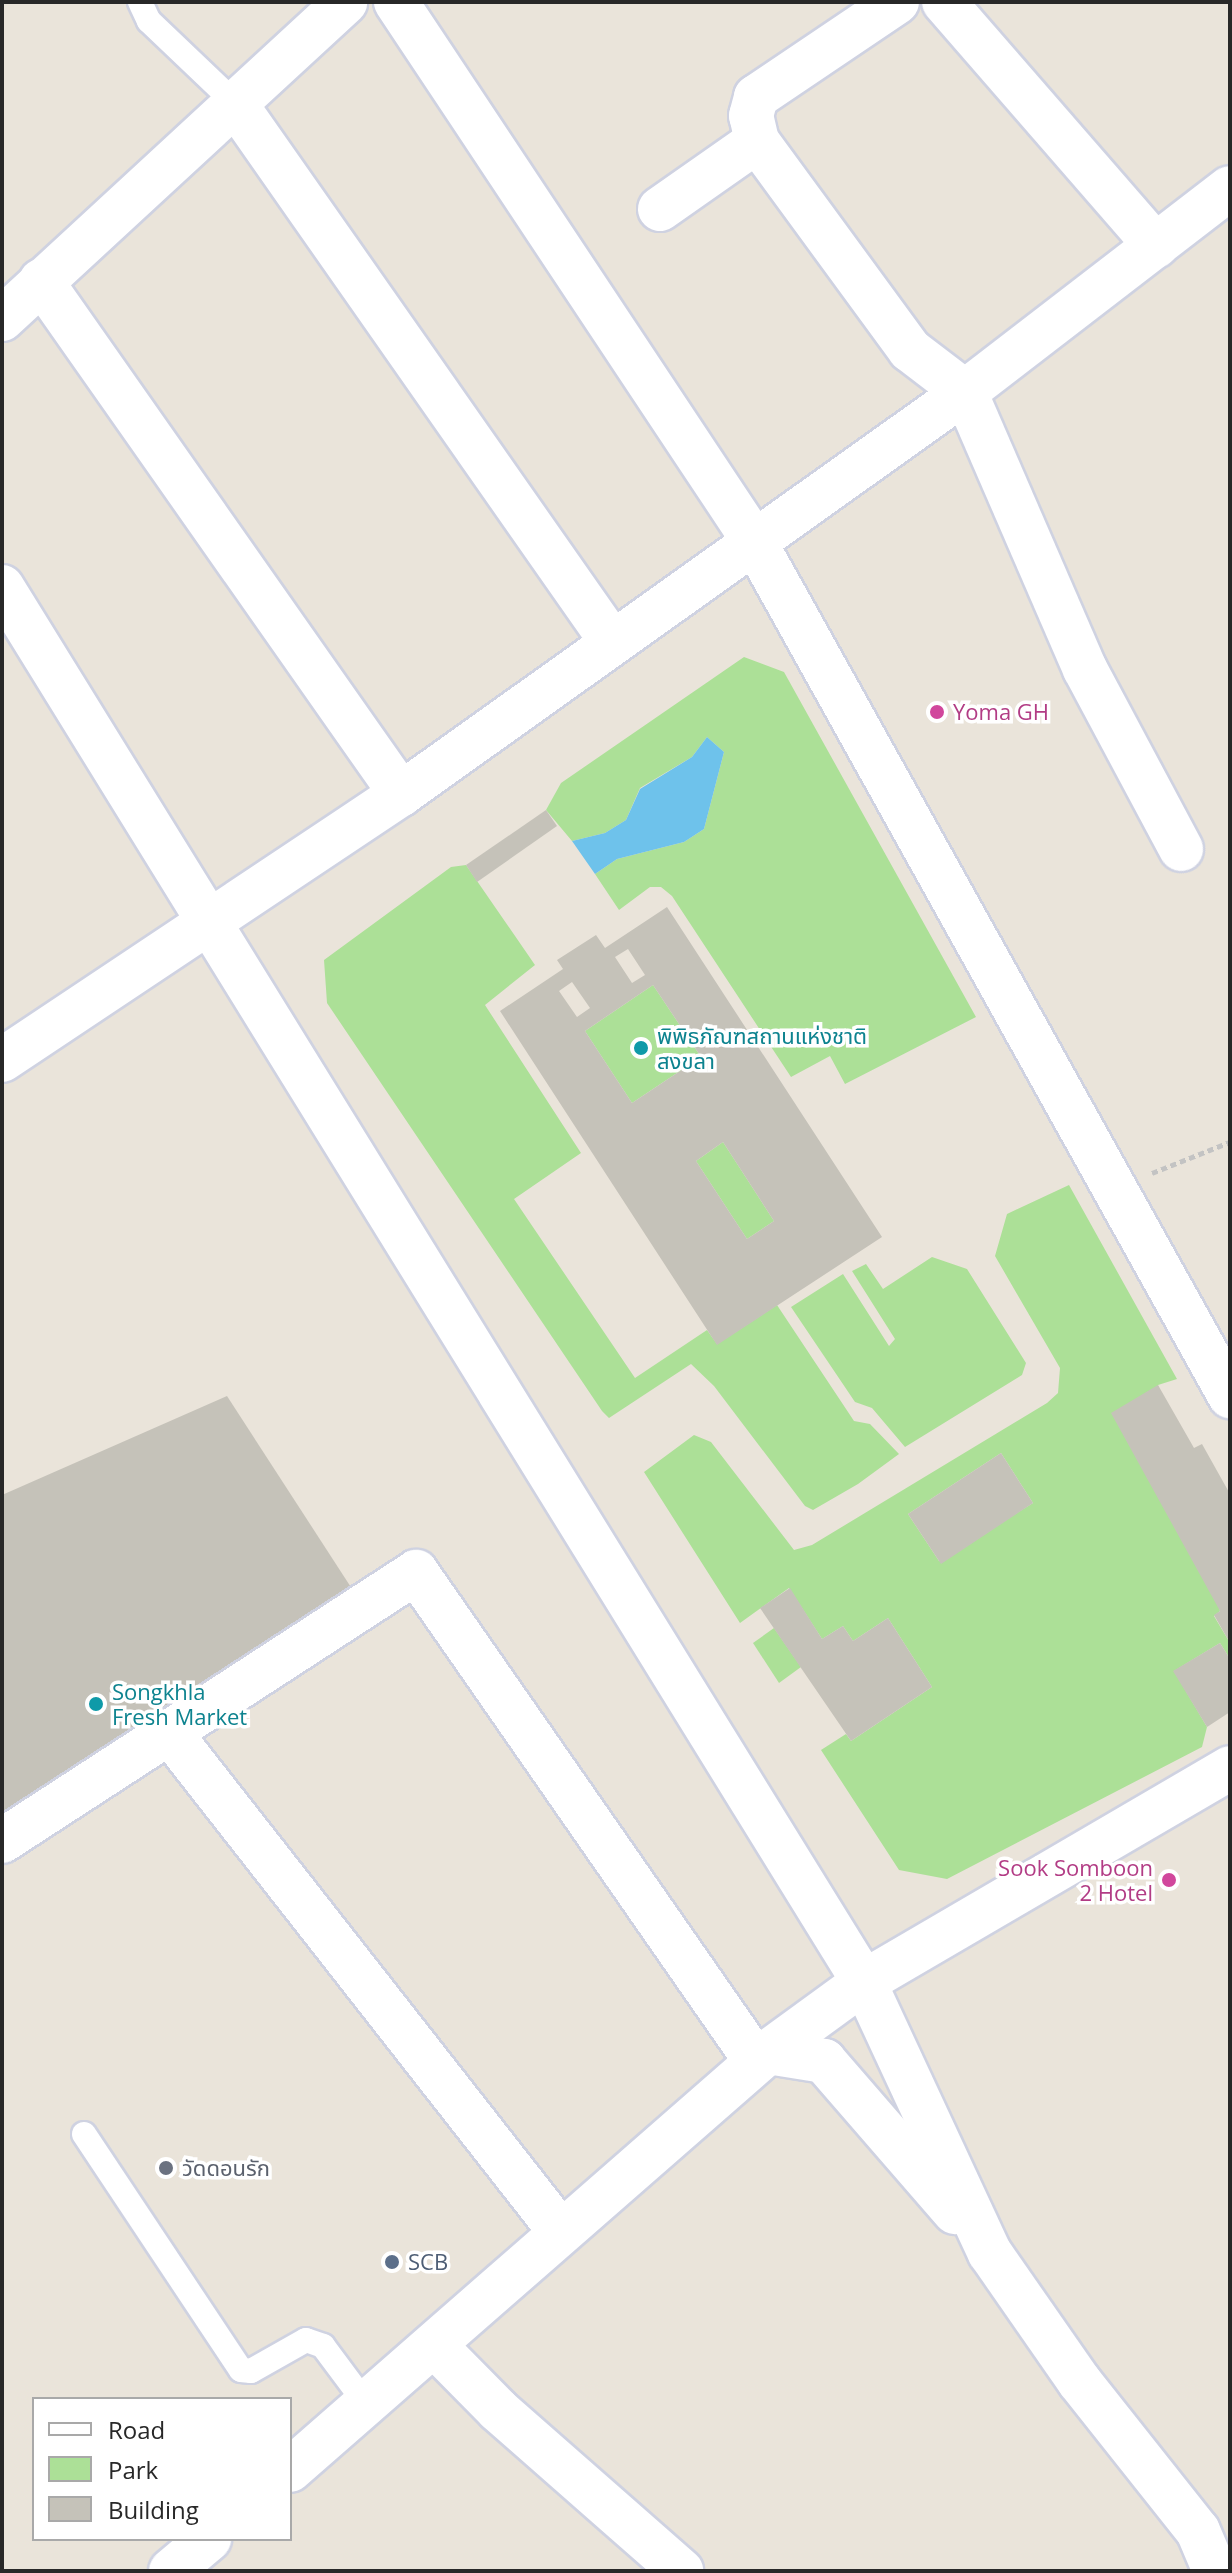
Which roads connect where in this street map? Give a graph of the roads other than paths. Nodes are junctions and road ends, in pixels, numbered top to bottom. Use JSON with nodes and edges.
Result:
{"nodes":[{"id":1,"x":140,"y":2,"type":"edge"},
{"id":2,"x":345,"y":2,"type":"edge"},
{"id":3,"x":396,"y":2,"type":"edge"},
{"id":4,"x":897,"y":2,"type":"edge"},
{"id":5,"x":944,"y":2,"type":"edge"},
{"id":6,"x":234,"y":102,"type":"junction"},
{"id":7,"x":757,"y":141,"type":"junction"},
{"id":8,"x":1230,"y":188,"type":"edge"},
{"id":9,"x":660,"y":209,"type":"dead end"},
{"id":10,"x":1156,"y":246,"type":"junction"},
{"id":11,"x":41,"y":281,"type":"junction"},
{"id":12,"x":2,"y":319,"type":"edge"},
{"id":13,"x":965,"y":392,"type":"junction"},
{"id":14,"x":754,"y":541,"type":"junction"},
{"id":15,"x":2,"y":587,"type":"edge"},
{"id":16,"x":612,"y":642,"type":"junction"},
{"id":17,"x":401,"y":794,"type":"junction"},
{"id":18,"x":1181,"y":849,"type":"dead end"},
{"id":19,"x":212,"y":923,"type":"junction"},
{"id":20,"x":6,"y":1049,"type":"edge"},
{"id":21,"x":1230,"y":1396,"type":"edge"},
{"id":22,"x":169,"y":1732,"type":"junction"},
{"id":23,"x":1230,"y":1768,"type":"edge"},
{"id":24,"x":2,"y":1841,"type":"edge"},
{"id":25,"x":864,"y":1982,"type":"junction"},
{"id":26,"x":762,"y":2056,"type":"junction"},
{"id":27,"x":84,"y":2134,"type":"dead end"},
{"id":28,"x":560,"y":2231,"type":"junction"},
{"id":29,"x":990,"y":2253,"type":"junction"},
{"id":30,"x":434,"y":2345,"type":"junction"},
{"id":31,"x":367,"y":2405,"type":"junction"},
{"id":32,"x":292,"y":2468,"type":"edge"},
{"id":33,"x":1214,"y":2536,"type":"edge"},
{"id":34,"x":207,"y":2541,"type":"edge"},
{"id":35,"x":171,"y":2571,"type":"edge"},
{"id":36,"x":681,"y":2571,"type":"edge"},
{"id":37,"x":1215,"y":2571,"type":"edge"}],
"edges":[{"from":1,"to":6,"type":"lane"},
{"from":2,"to":6,"type":"street"},
{"from":3,"to":14,"type":"street"},
{"from":4,"to":7,"type":"street"},
{"from":5,"to":10,"type":"street"},
{"from":6,"to":11,"type":"street"},
{"from":6,"to":16,"type":"street"},
{"from":7,"to":9,"type":"street"},
{"from":7,"to":13,"type":"street"},
{"from":8,"to":10,"type":"street"},
{"from":10,"to":13,"type":"street"},
{"from":11,"to":12,"type":"street"},
{"from":11,"to":17,"type":"street"},
{"from":13,"to":14,"type":"street"},
{"from":13,"to":18,"type":"street"},
{"from":14,"to":16,"type":"street"},
{"from":14,"to":21,"type":"street"},
{"from":15,"to":19,"type":"street"},
{"from":16,"to":17,"type":"street"},
{"from":17,"to":19,"type":"street"},
{"from":19,"to":20,"type":"street"},
{"from":19,"to":25,"type":"street"},
{"from":22,"to":24,"type":"street"},
{"from":22,"to":26,"type":"street"},
{"from":22,"to":28,"type":"street"},
{"from":23,"to":25,"type":"street"},
{"from":25,"to":26,"type":"street"},
{"from":25,"to":29,"type":"street"},
{"from":26,"to":28,"type":"street"},
{"from":26,"to":29,"type":"street"},
{"from":27,"to":31,"type":"lane"},
{"from":28,"to":30,"type":"street"},
{"from":29,"to":33,"type":"street"},
{"from":30,"to":31,"type":"street"},
{"from":30,"to":36,"type":"street"},
{"from":31,"to":32,"type":"street"},
{"from":33,"to":37,"type":"street"},
{"from":34,"to":35,"type":"street"}]}
